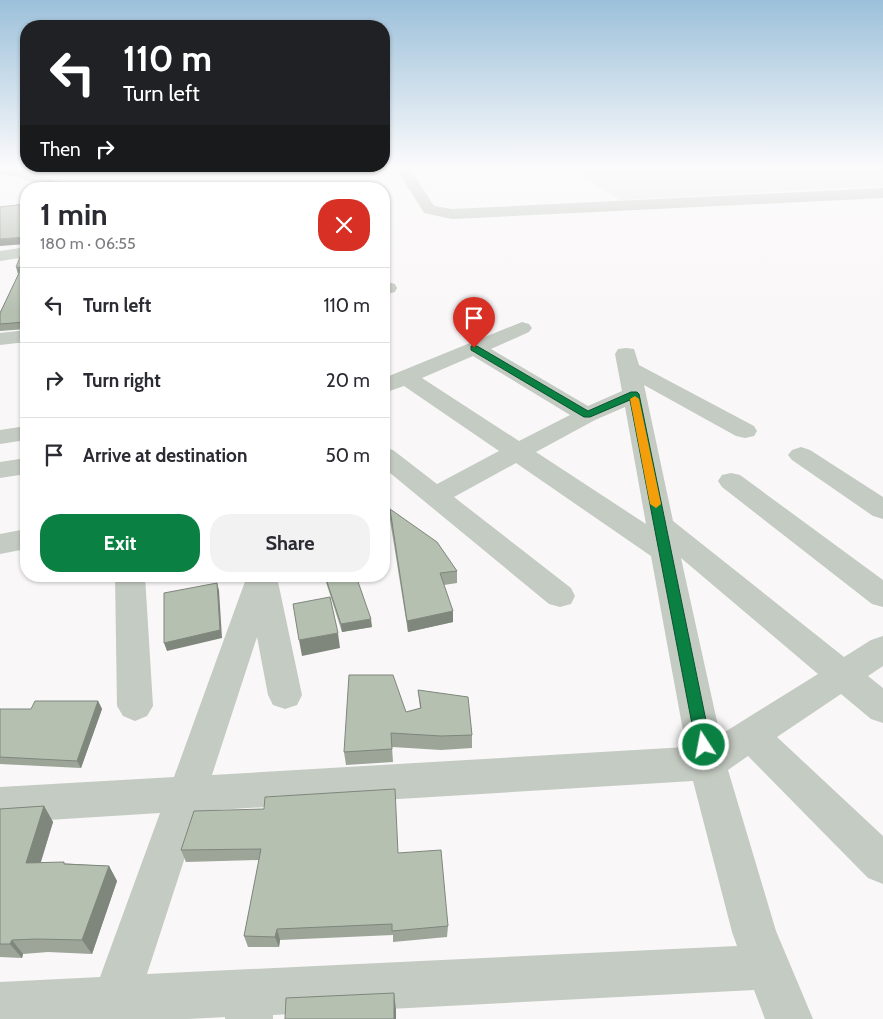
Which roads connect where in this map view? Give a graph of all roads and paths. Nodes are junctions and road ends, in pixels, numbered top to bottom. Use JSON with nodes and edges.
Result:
{"nodes":[{"id":1,"x":20,"y":253,"type":"edge"},
{"id":2,"x":0,"y":256,"type":"edge"},
{"id":3,"x":522,"y":328,"type":"dead end"},
{"id":4,"x":20,"y":337,"type":"edge"},
{"id":5,"x":0,"y":339,"type":"edge"},
{"id":6,"x":474,"y":348,"type":"junction"},
{"id":7,"x":629,"y":372,"type":"junction"},
{"id":8,"x":395,"y":381,"type":"edge"},
{"id":9,"x":587,"y":415,"type":"junction"},
{"id":10,"x":744,"y":431,"type":"dead end"},
{"id":11,"x":20,"y":433,"type":"edge"},
{"id":12,"x":0,"y":437,"type":"edge"},
{"id":13,"x":518,"y":452,"type":"junction"},
{"id":14,"x":801,"y":455,"type":"dead end"},
{"id":15,"x":390,"y":460,"type":"edge"},
{"id":16,"x":20,"y":467,"type":"edge"},
{"id":17,"x":0,"y":470,"type":"edge"},
{"id":18,"x":731,"y":481,"type":"dead end"},
{"id":19,"x":434,"y":496,"type":"junction"},
{"id":20,"x":883,"y":510,"type":"edge"},
{"id":21,"x":663,"y":538,"type":"junction"},
{"id":22,"x":20,"y":540,"type":"edge"},
{"id":23,"x":0,"y":544,"type":"edge"},
{"id":24,"x":130,"y":582,"type":"edge"},
{"id":25,"x":260,"y":582,"type":"edge"},
{"id":26,"x":263,"y":582,"type":"edge"},
{"id":27,"x":560,"y":596,"type":"dead end"},
{"id":28,"x":883,"y":596,"type":"edge"},
{"id":29,"x":883,"y":649,"type":"edge"},
{"id":30,"x":844,"y":675,"type":"junction"},
{"id":31,"x":285,"y":695,"type":"dead end"},
{"id":32,"x":135,"y":706,"type":"dead end"},
{"id":33,"x":883,"y":708,"type":"edge"},
{"id":34,"x":751,"y":735,"type":"junction"},
{"id":35,"x":707,"y":763,"type":"junction"},
{"id":36,"x":0,"y":805,"type":"edge"},
{"id":37,"x":883,"y":864,"type":"edge"},
{"id":38,"x":768,"y":967,"type":"junction"},
{"id":39,"x":0,"y":1005,"type":"edge"},
{"id":40,"x":249,"y":1006,"type":"edge"},
{"id":41,"x":109,"y":1019,"type":"edge"},
{"id":42,"x":789,"y":1019,"type":"edge"}],
"edges":[{"from":1,"to":2,"type":"street"},
{"from":3,"to":6,"type":"street"},
{"from":4,"to":5,"type":"street"},
{"from":6,"to":8,"type":"street"},
{"from":6,"to":9,"type":"street"},
{"from":7,"to":9,"type":"street"},
{"from":7,"to":10,"type":"street"},
{"from":7,"to":21,"type":"street"},
{"from":8,"to":13,"type":"street"},
{"from":9,"to":13,"type":"street"},
{"from":11,"to":12,"type":"street"},
{"from":13,"to":19,"type":"street"},
{"from":13,"to":21,"type":"street"},
{"from":14,"to":20,"type":"street"},
{"from":15,"to":19,"type":"street"},
{"from":16,"to":17,"type":"street"},
{"from":18,"to":28,"type":"street"},
{"from":19,"to":27,"type":"street"},
{"from":21,"to":30,"type":"street"},
{"from":21,"to":35,"type":"street"},
{"from":22,"to":23,"type":"street"},
{"from":24,"to":32,"type":"street"},
{"from":25,"to":41,"type":"street"},
{"from":26,"to":31,"type":"street"},
{"from":29,"to":30,"type":"street"},
{"from":30,"to":33,"type":"street"},
{"from":30,"to":34,"type":"street"},
{"from":34,"to":35,"type":"street"},
{"from":34,"to":37,"type":"street"},
{"from":35,"to":36,"type":"street"},
{"from":35,"to":38,"type":"street"},
{"from":38,"to":40,"type":"street"},
{"from":38,"to":42,"type":"street"},
{"from":39,"to":40,"type":"street"}]}
